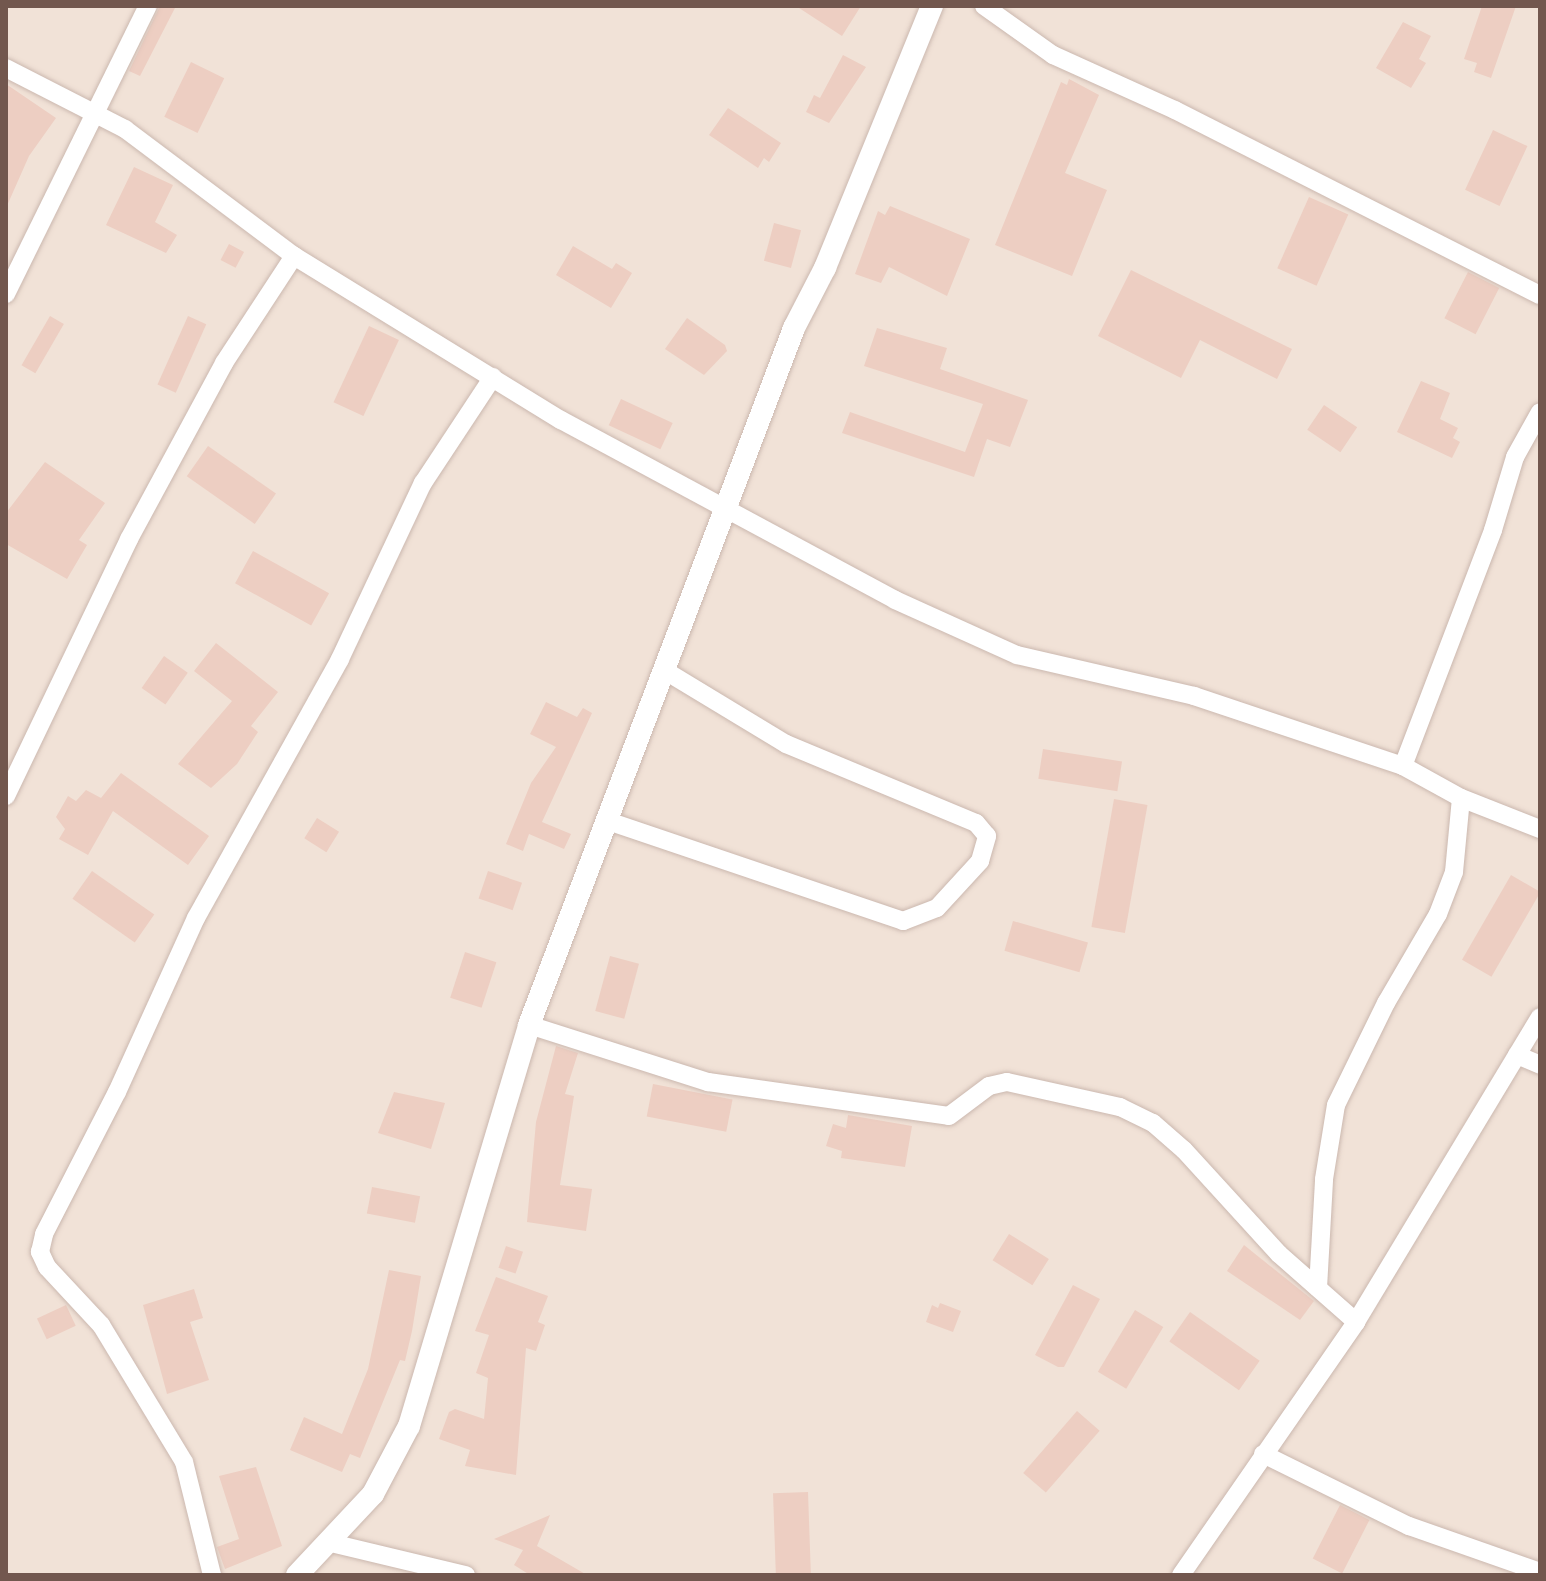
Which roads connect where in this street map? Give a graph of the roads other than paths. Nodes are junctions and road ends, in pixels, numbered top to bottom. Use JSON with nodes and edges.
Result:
{"nodes":[{"id":1,"x":148,"y":6,"type":"edge"},
{"id":2,"x":932,"y":6,"type":"edge"},
{"id":3,"x":984,"y":6,"type":"edge"},
{"id":4,"x":6,"y":68,"type":"edge"},
{"id":5,"x":94,"y":114,"type":"junction"},
{"id":6,"x":294,"y":256,"type":"junction"},
{"id":7,"x":6,"y":294,"type":"edge"},
{"id":8,"x":1540,"y":295,"type":"edge"},
{"id":9,"x":493,"y":377,"type":"junction"},
{"id":10,"x":1540,"y":412,"type":"edge"},
{"id":11,"x":724,"y":512,"type":"junction"},
{"id":12,"x":664,"y":670,"type":"junction"},
{"id":13,"x":1403,"y":766,"type":"junction"},
{"id":14,"x":6,"y":796,"type":"edge"},
{"id":15,"x":1461,"y":798,"type":"junction"},
{"id":16,"x":605,"y":820,"type":"junction"},
{"id":17,"x":1540,"y":829,"type":"edge"},
{"id":18,"x":1540,"y":1017,"type":"edge"},
{"id":19,"x":529,"y":1025,"type":"junction"},
{"id":20,"x":1517,"y":1055,"type":"junction"},
{"id":21,"x":1540,"y":1065,"type":"edge"},
{"id":22,"x":1318,"y":1288,"type":"junction"},
{"id":23,"x":1356,"y":1322,"type":"junction"},
{"id":24,"x":1263,"y":1454,"type":"junction"},
{"id":25,"x":327,"y":1542,"type":"junction"},
{"id":26,"x":1540,"y":1572,"type":"edge"},
{"id":27,"x":212,"y":1575,"type":"edge"},
{"id":28,"x":297,"y":1575,"type":"edge"},
{"id":29,"x":466,"y":1575,"type":"edge"},
{"id":30,"x":1181,"y":1575,"type":"edge"}],
"edges":[{"from":1,"to":5,"type":"street"},
{"from":2,"to":11,"type":"street"},
{"from":3,"to":8,"type":"street"},
{"from":4,"to":5,"type":"street"},
{"from":5,"to":6,"type":"street"},
{"from":5,"to":7,"type":"street"},
{"from":6,"to":9,"type":"street"},
{"from":6,"to":14,"type":"street"},
{"from":9,"to":11,"type":"street"},
{"from":9,"to":27,"type":"street"},
{"from":10,"to":13,"type":"street"},
{"from":11,"to":12,"type":"street"},
{"from":11,"to":13,"type":"street"},
{"from":12,"to":16,"type":"street"},
{"from":12,"to":16,"type":"street"},
{"from":13,"to":15,"type":"street"},
{"from":15,"to":17,"type":"street"},
{"from":15,"to":22,"type":"street"},
{"from":16,"to":19,"type":"street"},
{"from":18,"to":20,"type":"street"},
{"from":19,"to":22,"type":"street"},
{"from":19,"to":25,"type":"street"},
{"from":20,"to":21,"type":"street"},
{"from":20,"to":23,"type":"street"},
{"from":22,"to":23,"type":"street"},
{"from":23,"to":24,"type":"street"},
{"from":24,"to":26,"type":"street"},
{"from":24,"to":30,"type":"street"},
{"from":25,"to":28,"type":"street"},
{"from":25,"to":29,"type":"street"}]}
